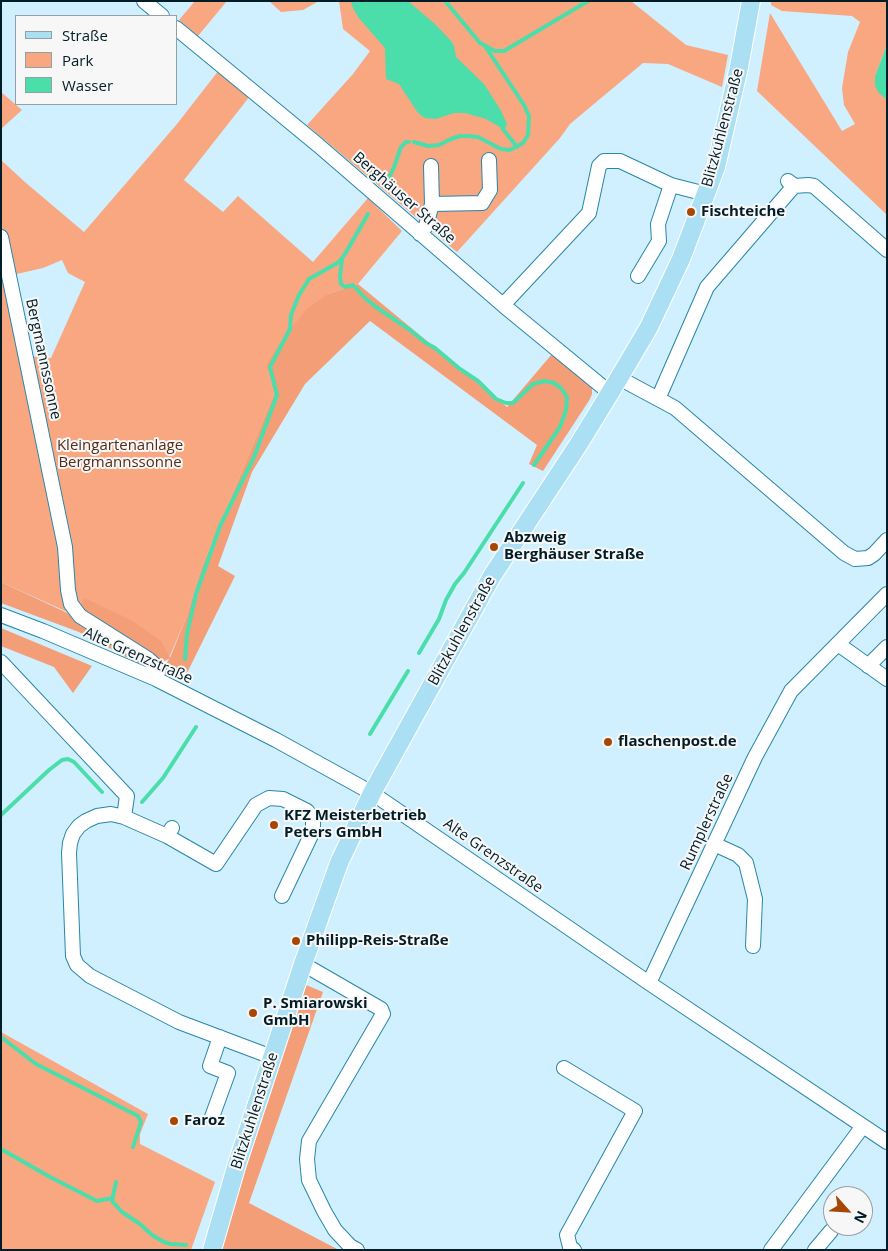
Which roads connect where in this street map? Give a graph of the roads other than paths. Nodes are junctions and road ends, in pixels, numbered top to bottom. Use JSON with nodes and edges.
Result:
{"nodes":[{"id":1,"x":144,"y":1,"type":"edge"},
{"id":2,"x":750,"y":1,"type":"edge"},
{"id":3,"x":161,"y":15,"type":"edge"},
{"id":4,"x":178,"y":30,"type":"edge"},
{"id":5,"x":489,"y":160,"type":"dead end"},
{"id":6,"x":431,"y":166,"type":"dead end"},
{"id":7,"x":671,"y":185,"type":"junction"},
{"id":8,"x":706,"y":194,"type":"junction"},
{"id":9,"x":432,"y":204,"type":"junction"},
{"id":10,"x":420,"y":234,"type":"junction"},
{"id":11,"x":1,"y":238,"type":"edge"},
{"id":12,"x":887,"y":250,"type":"edge"},
{"id":13,"x":638,"y":276,"type":"dead end"},
{"id":14,"x":503,"y":305,"type":"junction"},
{"id":15,"x":615,"y":386,"type":"junction"},
{"id":16,"x":658,"y":399,"type":"junction"},
{"id":17,"x":887,"y":540,"type":"edge"},
{"id":18,"x":885,"y":601,"type":"edge"},
{"id":19,"x":1,"y":615,"type":"edge"},
{"id":20,"x":838,"y":644,"type":"junction"},
{"id":21,"x":887,"y":647,"type":"edge"},
{"id":22,"x":1,"y":662,"type":"edge"},
{"id":23,"x":868,"y":666,"type":"junction"},
{"id":24,"x":156,"y":679,"type":"junction"},
{"id":25,"x":887,"y":679,"type":"edge"},
{"id":26,"x":372,"y":793,"type":"junction"},
{"id":27,"x":124,"y":817,"type":"junction"},
{"id":28,"x":714,"y":844,"type":"junction"},
{"id":29,"x":282,"y":896,"type":"dead end"},
{"id":30,"x":753,"y":946,"type":"dead end"},
{"id":31,"x":302,"y":964,"type":"junction"},
{"id":32,"x":649,"y":983,"type":"junction"},
{"id":33,"x":220,"y":1037,"type":"junction"},
{"id":34,"x":272,"y":1057,"type":"junction"},
{"id":35,"x":564,"y":1068,"type":"dead end"},
{"id":36,"x":212,"y":1117,"type":"dead end"},
{"id":37,"x":863,"y":1126,"type":"junction"},
{"id":38,"x":887,"y":1142,"type":"edge"},
{"id":39,"x":827,"y":1236,"type":"edge"},
{"id":40,"x":212,"y":1250,"type":"edge"},
{"id":41,"x":357,"y":1250,"type":"edge"},
{"id":42,"x":574,"y":1250,"type":"edge"},
{"id":43,"x":771,"y":1250,"type":"edge"},
{"id":44,"x":815,"y":1250,"type":"edge"}],
"edges":[{"from":1,"to":3,"type":"street"},
{"from":2,"to":8,"type":"main road","name":"Blitzkuhlenstraße"},
{"from":4,"to":10,"type":"street","name":"Berghäuser Straße"},
{"from":5,"to":9,"type":"street"},
{"from":6,"to":9,"type":"street"},
{"from":7,"to":8,"type":"street"},
{"from":7,"to":13,"type":"street"},
{"from":7,"to":14,"type":"street"},
{"from":8,"to":15,"type":"main road","name":"Blitzkuhlenstraße"},
{"from":9,"to":10,"type":"street"},
{"from":10,"to":14,"type":"street","name":"Berghäuser Straße"},
{"from":11,"to":24,"type":"street","name":"Bergmannssonne"},
{"from":12,"to":16,"type":"street"},
{"from":14,"to":15,"type":"street","name":"Berghäuser Straße"},
{"from":15,"to":16,"type":"street","name":"Berghäuser Straße"},
{"from":15,"to":26,"type":"main road","name":"Blitzkuhlenstraße"},
{"from":16,"to":17,"type":"street","name":"Berghäuser Straße"},
{"from":18,"to":20,"type":"street","name":"Rumplerstraße"},
{"from":19,"to":24,"type":"street","name":"Alte Grenzstraße"},
{"from":20,"to":23,"type":"street"},
{"from":20,"to":28,"type":"street","name":"Rumplerstraße"},
{"from":21,"to":23,"type":"street"},
{"from":22,"to":27,"type":"street"},
{"from":23,"to":25,"type":"street"},
{"from":24,"to":26,"type":"street","name":"Alte Grenzstraße"},
{"from":26,"to":31,"type":"main road","name":"Blitzkuhlenstraße"},
{"from":26,"to":32,"type":"street","name":"Alte Grenzstraße"},
{"from":27,"to":29,"type":"street"},
{"from":27,"to":33,"type":"street"},
{"from":28,"to":30,"type":"street"},
{"from":28,"to":32,"type":"street","name":"Rumplerstraße"},
{"from":31,"to":34,"type":"main road","name":"Blitzkuhlenstraße"},
{"from":31,"to":41,"type":"street"},
{"from":32,"to":37,"type":"street","name":"Alte Grenzstraße"},
{"from":33,"to":34,"type":"street"},
{"from":33,"to":36,"type":"street"},
{"from":34,"to":40,"type":"main road","name":"Blitzkuhlenstraße"},
{"from":35,"to":42,"type":"street"},
{"from":37,"to":38,"type":"street","name":"Alte Grenzstraße"},
{"from":37,"to":43,"type":"street"},
{"from":39,"to":44,"type":"street"}]}
